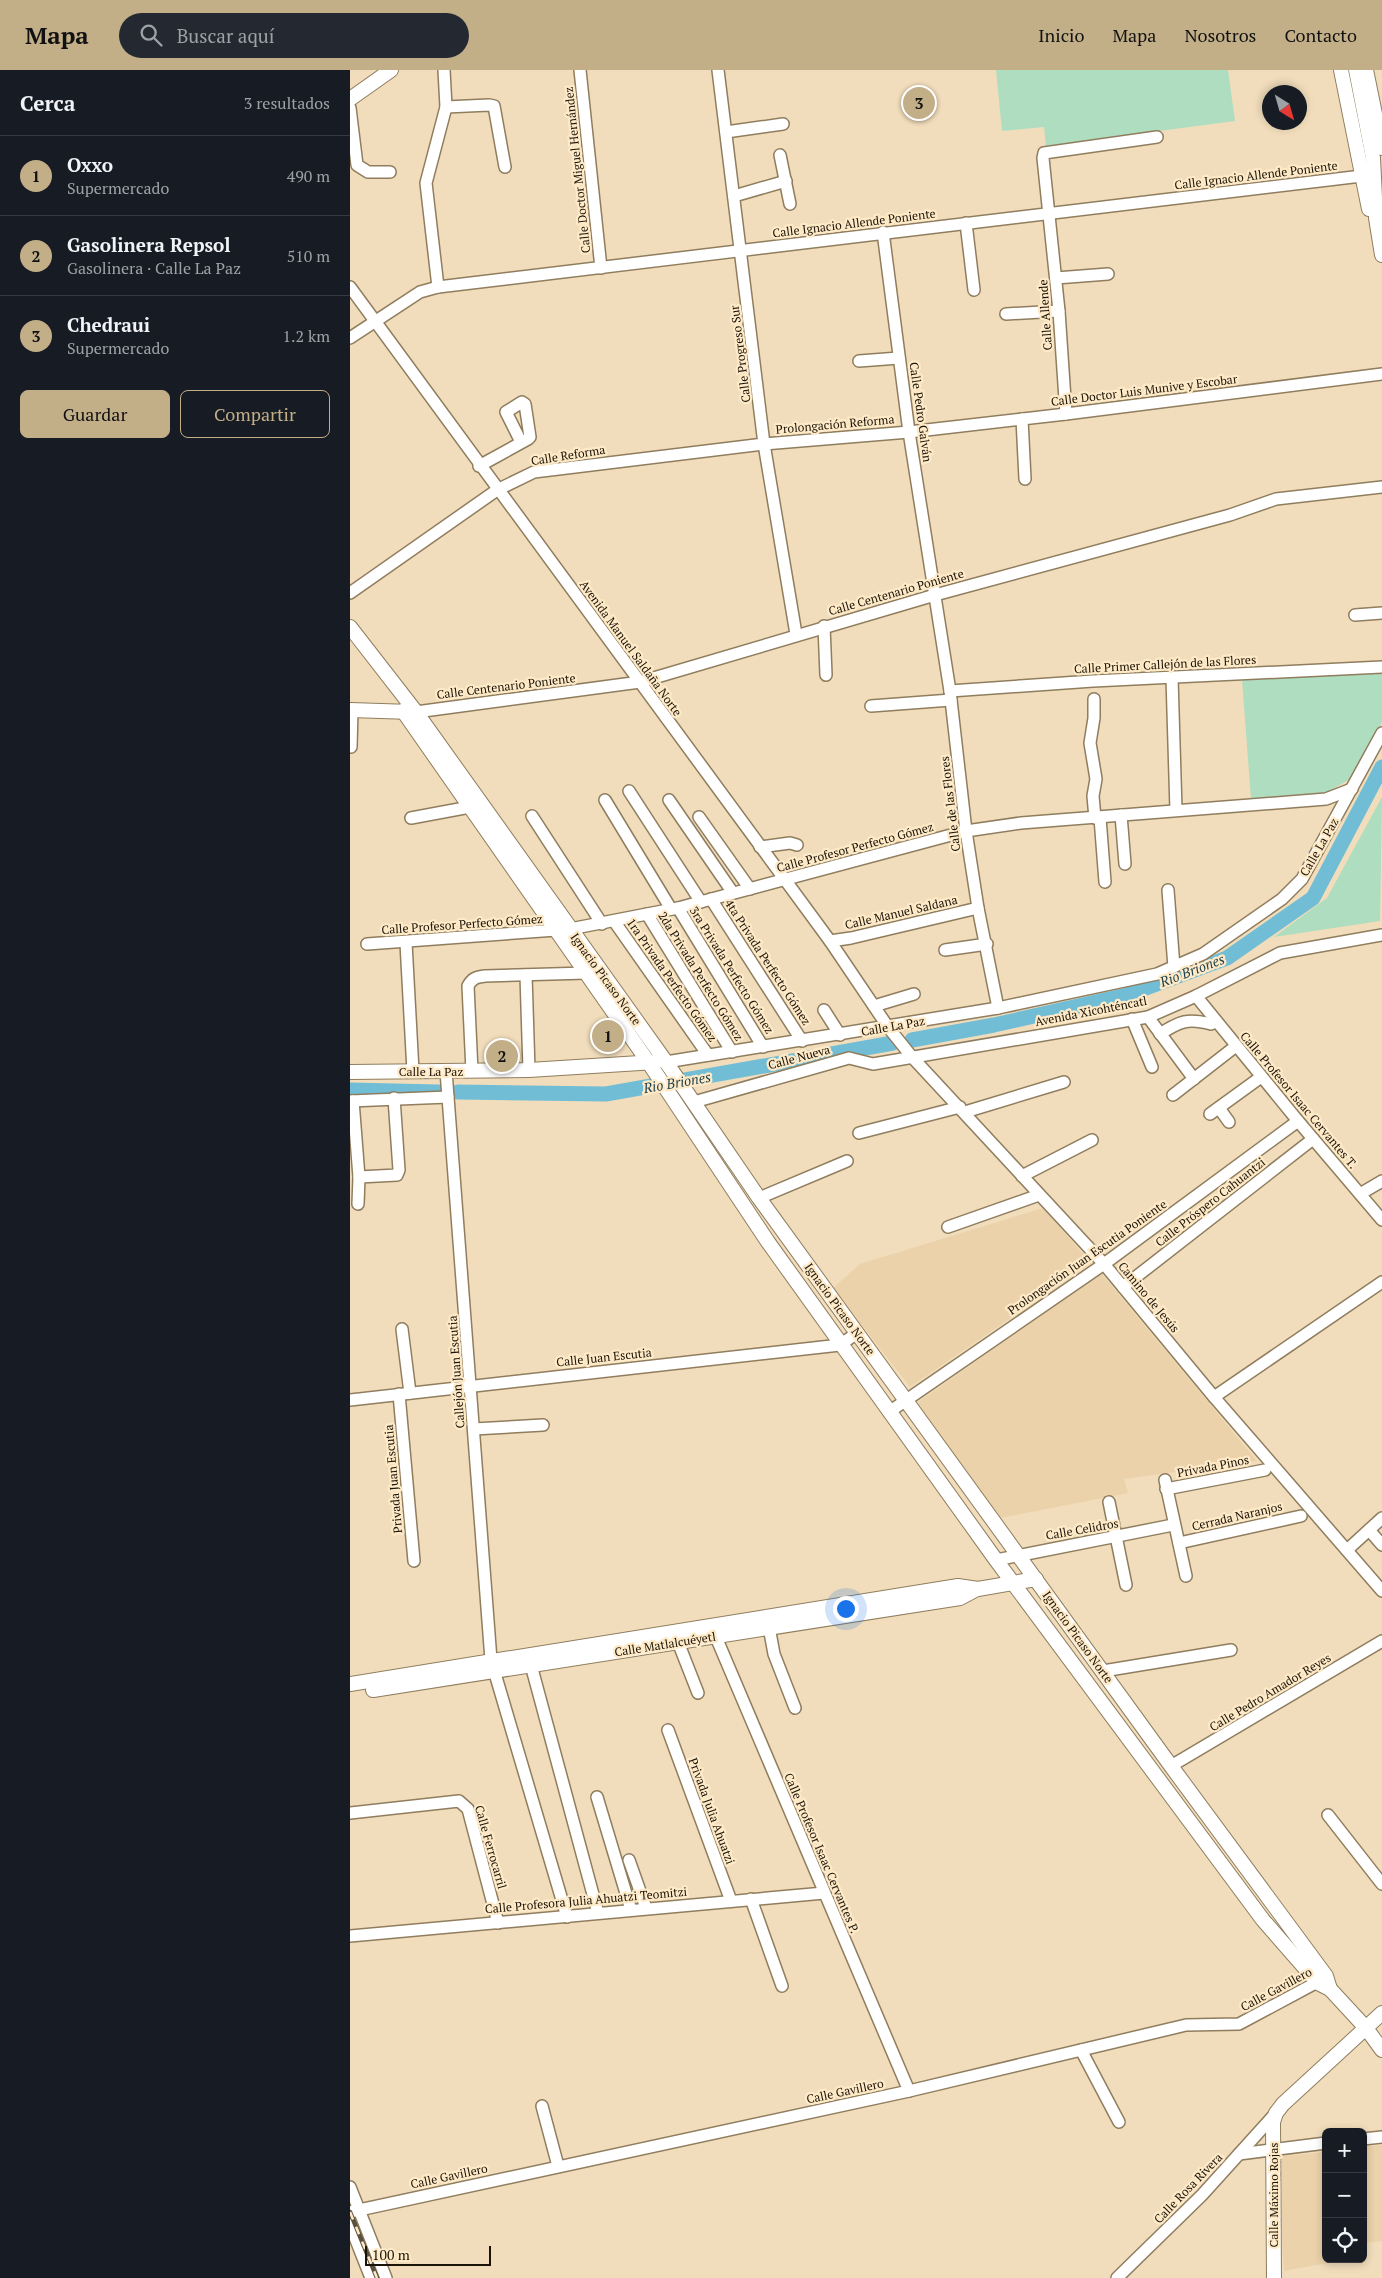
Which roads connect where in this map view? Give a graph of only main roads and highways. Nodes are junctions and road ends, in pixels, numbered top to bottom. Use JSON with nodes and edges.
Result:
{"nodes":[{"id":1,"x":391,"y":70,"type":"edge"},
{"id":2,"x":1341,"y":70,"type":"edge"},
{"id":3,"x":1347,"y":70,"type":"edge"},
{"id":4,"x":1356,"y":70,"type":"edge"},
{"id":5,"x":1366,"y":70,"type":"edge"},
{"id":6,"x":350,"y":99,"type":"edge"},
{"id":7,"x":1382,"y":148,"type":"edge"},
{"id":8,"x":1368,"y":175,"type":"junction"},
{"id":9,"x":1382,"y":195,"type":"edge"},
{"id":10,"x":1382,"y":255,"type":"edge"},
{"id":11,"x":350,"y":627,"type":"edge"},
{"id":12,"x":351,"y":710,"type":"edge"},
{"id":13,"x":409,"y":711,"type":"junction"},
{"id":14,"x":563,"y":930,"type":"junction"},
{"id":15,"x":666,"y":1062,"type":"junction"},
{"id":16,"x":649,"y":1063,"type":"junction"},
{"id":17,"x":350,"y":1072,"type":"edge"},
{"id":18,"x":1036,"y":1579,"type":"junction"},
{"id":19,"x":1013,"y":1583,"type":"junction"},
{"id":20,"x":978,"y":1589,"type":"junction"},
{"id":21,"x":713,"y":1630,"type":"junction"},
{"id":22,"x":493,"y":1665,"type":"junction"},
{"id":23,"x":350,"y":1684,"type":"edge"},
{"id":24,"x":350,"y":1693,"type":"edge"},
{"id":25,"x":1325,"y":1983,"type":"junction"},
{"id":26,"x":1382,"y":2013,"type":"edge"},
{"id":27,"x":1366,"y":2028,"type":"junction"},
{"id":28,"x":1382,"y":2050,"type":"edge"},
{"id":29,"x":1274,"y":2278,"type":"edge"}],
"edges":[{"from":1,"to":6,"type":"main road"},
{"from":2,"to":8,"type":"main road"},
{"from":3,"to":8,"type":"main road"},
{"from":4,"to":8,"type":"main road"},
{"from":5,"to":7,"type":"main road"},
{"from":8,"to":9,"type":"main road"},
{"from":8,"to":10,"type":"main road"},
{"from":11,"to":13,"type":"main road","name":"Ignacio Picaso Norte"},
{"from":12,"to":13,"type":"main road"},
{"from":13,"to":14,"type":"main road","name":"Ignacio Picaso Norte"},
{"from":13,"to":14,"type":"main road","name":"Ignacio Picaso Norte"},
{"from":14,"to":15,"type":"main road","name":"Ignacio Picaso Norte"},
{"from":14,"to":16,"type":"main road","name":"Ignacio Picaso Norte"},
{"from":15,"to":16,"type":"main road","name":"Calle La Paz"},
{"from":15,"to":18,"type":"main road","name":"Ignacio Picaso Norte"},
{"from":16,"to":17,"type":"main road","name":"Calle La Paz"},
{"from":16,"to":19,"type":"main road","name":"Ignacio Picaso Norte"},
{"from":18,"to":19,"type":"main road","name":"Calle Matlalcuéyetl"},
{"from":18,"to":25,"type":"main road","name":"Ignacio Picaso Norte"},
{"from":19,"to":20,"type":"main road","name":"Calle Matlalcuéyetl"},
{"from":19,"to":25,"type":"main road","name":"Ignacio Picaso Norte"},
{"from":20,"to":21,"type":"main road","name":"Calle Matlalcuéyetl"},
{"from":20,"to":21,"type":"main road","name":"Calle Matlalcuéyetl"},
{"from":21,"to":22,"type":"main road","name":"Calle Matlalcuéyetl"},
{"from":21,"to":22,"type":"main road","name":"Calle Matlalcuéyetl"},
{"from":22,"to":23,"type":"main road","name":"Calle Matlalcuéyetl"},
{"from":22,"to":24,"type":"main road","name":"Calle Matlalcuéyetl"},
{"from":25,"to":27,"type":"main road","name":"Ignacio Picaso Norte"},
{"from":26,"to":27,"type":"main road"},
{"from":27,"to":28,"type":"main road","name":"Ignacio Picaso Norte"},
{"from":27,"to":29,"type":"main road","name":"Calle Máximo Rojas"}]}
